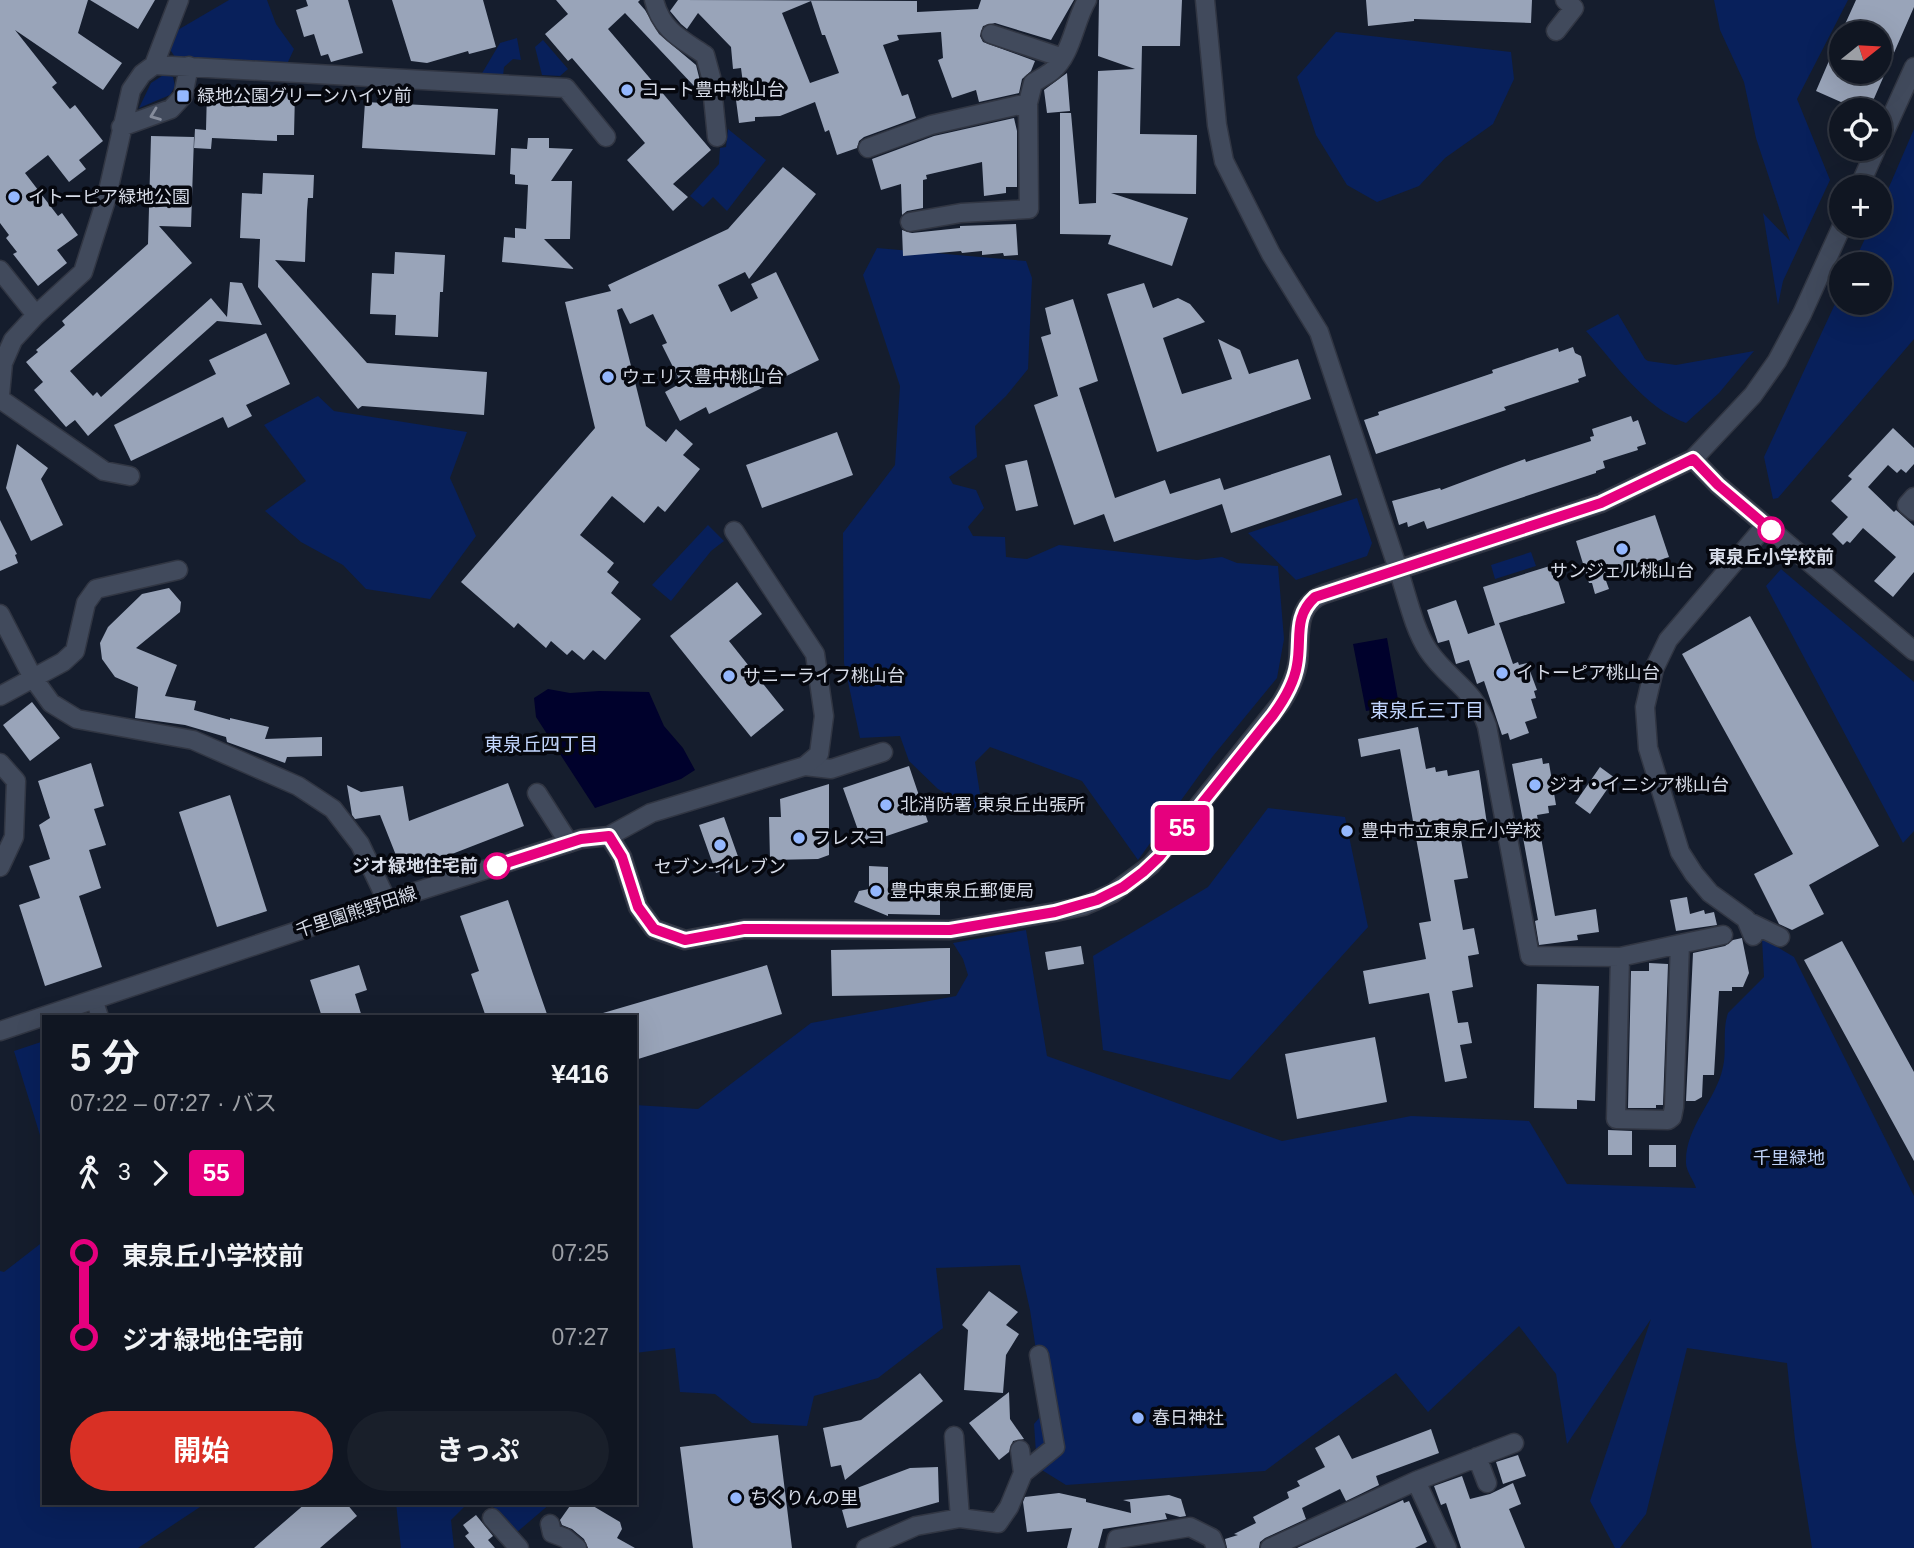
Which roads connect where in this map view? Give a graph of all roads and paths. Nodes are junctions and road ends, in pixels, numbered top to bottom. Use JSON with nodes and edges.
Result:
{"nodes":[{"id":1,"x":179,"y":0,"type":"edge"},
{"id":2,"x":654,"y":0,"type":"edge"},
{"id":3,"x":1087,"y":0,"type":"edge"},
{"id":4,"x":1205,"y":0,"type":"edge"},
{"id":5,"x":1565,"y":0,"type":"edge"},
{"id":6,"x":1556,"y":31,"type":"dead end"},
{"id":7,"x":991,"y":34,"type":"dead end"},
{"id":8,"x":1063,"y":58,"type":"junction"},
{"id":9,"x":155,"y":65,"type":"junction"},
{"id":10,"x":189,"y":66,"type":"junction"},
{"id":11,"x":1914,"y":67,"type":"edge"},
{"id":12,"x":1028,"y":103,"type":"junction"},
{"id":13,"x":1892,"y":116,"type":"edge"},
{"id":14,"x":121,"y":127,"type":"junction"},
{"id":15,"x":717,"y":136,"type":"dead end"},
{"id":16,"x":606,"y":137,"type":"dead end"},
{"id":17,"x":868,"y":148,"type":"dead end"},
{"id":18,"x":910,"y":222,"type":"dead end"},
{"id":19,"x":1837,"y":238,"type":"edge"},
{"id":20,"x":0,"y":270,"type":"edge"},
{"id":21,"x":36,"y":315,"type":"junction"},
{"id":22,"x":0,"y":397,"type":"edge"},
{"id":23,"x":1693,"y":459,"type":"junction"},
{"id":24,"x":130,"y":476,"type":"dead end"},
{"id":25,"x":1914,"y":497,"type":"edge"},
{"id":26,"x":1914,"y":511,"type":"edge"},
{"id":27,"x":1765,"y":526,"type":"junction"},
{"id":28,"x":734,"y":531,"type":"dead end"},
{"id":29,"x":178,"y":569,"type":"dead end"},
{"id":30,"x":1398,"y":569,"type":"junction"},
{"id":31,"x":0,"y":614,"type":"edge"},
{"id":32,"x":1914,"y":651,"type":"edge"},
{"id":33,"x":33,"y":678,"type":"junction"},
{"id":34,"x":0,"y":696,"type":"edge"},
{"id":35,"x":883,"y":752,"type":"dead end"},
{"id":36,"x":0,"y":763,"type":"edge"},
{"id":37,"x":805,"y":766,"type":"junction"},
{"id":38,"x":537,"y":793,"type":"dead end"},
{"id":39,"x":609,"y":836,"type":"junction"},
{"id":40,"x":569,"y":843,"type":"junction"},
{"id":41,"x":0,"y":867,"type":"edge"},
{"id":42,"x":387,"y":901,"type":"junction"},
{"id":43,"x":1723,"y":934,"type":"dead end"},
{"id":44,"x":1780,"y":937,"type":"dead end"},
{"id":45,"x":1680,"y":944,"type":"junction"},
{"id":46,"x":1620,"y":957,"type":"junction"},
{"id":47,"x":97,"y":1008,"type":"edge"},
{"id":48,"x":67,"y":1015,"type":"edge"},
{"id":49,"x":42,"y":1021,"type":"edge"},
{"id":50,"x":0,"y":1031,"type":"edge"},
{"id":51,"x":1039,"y":1355,"type":"dead end"},
{"id":52,"x":954,"y":1436,"type":"dead end"},
{"id":53,"x":1514,"y":1443,"type":"dead end"},
{"id":54,"x":1020,"y":1450,"type":"dead end"},
{"id":55,"x":1477,"y":1457,"type":"junction"},
{"id":56,"x":1023,"y":1473,"type":"junction"},
{"id":57,"x":1416,"y":1481,"type":"junction"},
{"id":58,"x":1487,"y":1483,"type":"dead end"},
{"id":59,"x":492,"y":1518,"type":"dead end"},
{"id":60,"x":960,"y":1518,"type":"junction"},
{"id":61,"x":550,"y":1524,"type":"dead end"},
{"id":62,"x":519,"y":1548,"type":"edge"},
{"id":63,"x":577,"y":1548,"type":"edge"},
{"id":64,"x":866,"y":1548,"type":"edge"},
{"id":65,"x":1115,"y":1548,"type":"edge"},
{"id":66,"x":1216,"y":1548,"type":"edge"},
{"id":67,"x":1270,"y":1548,"type":"edge"},
{"id":68,"x":1447,"y":1548,"type":"edge"}],
"edges":[{"from":1,"to":9,"type":"street"},
{"from":2,"to":15,"type":"street"},
{"from":3,"to":8,"type":"street"},
{"from":4,"to":30,"type":"street"},
{"from":5,"to":6,"type":"street"},
{"from":7,"to":8,"type":"street"},
{"from":8,"to":12,"type":"street"},
{"from":9,"to":10,"type":"street"},
{"from":9,"to":14,"type":"street"},
{"from":10,"to":14,"type":"street","one_way":true},
{"from":10,"to":16,"type":"street"},
{"from":11,"to":13,"type":"street"},
{"from":12,"to":17,"type":"street"},
{"from":12,"to":18,"type":"street"},
{"from":14,"to":21,"type":"street"},
{"from":19,"to":23,"type":"street"},
{"from":20,"to":21,"type":"street"},
{"from":21,"to":22,"type":"street"},
{"from":22,"to":24,"type":"street"},
{"from":23,"to":27,"type":"street"},
{"from":23,"to":30,"type":"street"},
{"from":25,"to":26,"type":"street"},
{"from":27,"to":32,"type":"street"},
{"from":27,"to":44,"type":"street"},
{"from":28,"to":37,"type":"street"},
{"from":29,"to":33,"type":"street"},
{"from":30,"to":39,"type":"street"},
{"from":30,"to":46,"type":"street"},
{"from":31,"to":33,"type":"street"},
{"from":33,"to":34,"type":"street"},
{"from":33,"to":42,"type":"street"},
{"from":35,"to":37,"type":"street","name":"千里園熊野田線"},
{"from":36,"to":41,"type":"street"},
{"from":37,"to":39,"type":"street","name":"千里園熊野田線"},
{"from":38,"to":40,"type":"street"},
{"from":39,"to":40,"type":"street","name":"千里園熊野田線"},
{"from":40,"to":42,"type":"street","name":"千里園熊野田線"},
{"from":42,"to":47,"type":"street","name":"千里園熊野田線"},
{"from":43,"to":45,"type":"street"},
{"from":45,"to":46,"type":"street"},
{"from":45,"to":46,"type":"street"},
{"from":47,"to":48,"type":"street","name":"千里園熊野田線"},
{"from":49,"to":50,"type":"street","name":"千里園熊野田線"},
{"from":51,"to":56,"type":"street"},
{"from":52,"to":60,"type":"street"},
{"from":53,"to":55,"type":"street"},
{"from":54,"to":56,"type":"street"},
{"from":55,"to":57,"type":"street"},
{"from":55,"to":58,"type":"street"},
{"from":56,"to":60,"type":"street"},
{"from":57,"to":67,"type":"street"},
{"from":57,"to":68,"type":"street"},
{"from":59,"to":62,"type":"street"},
{"from":60,"to":64,"type":"street"},
{"from":61,"to":63,"type":"street"},
{"from":65,"to":66,"type":"street"}]}
